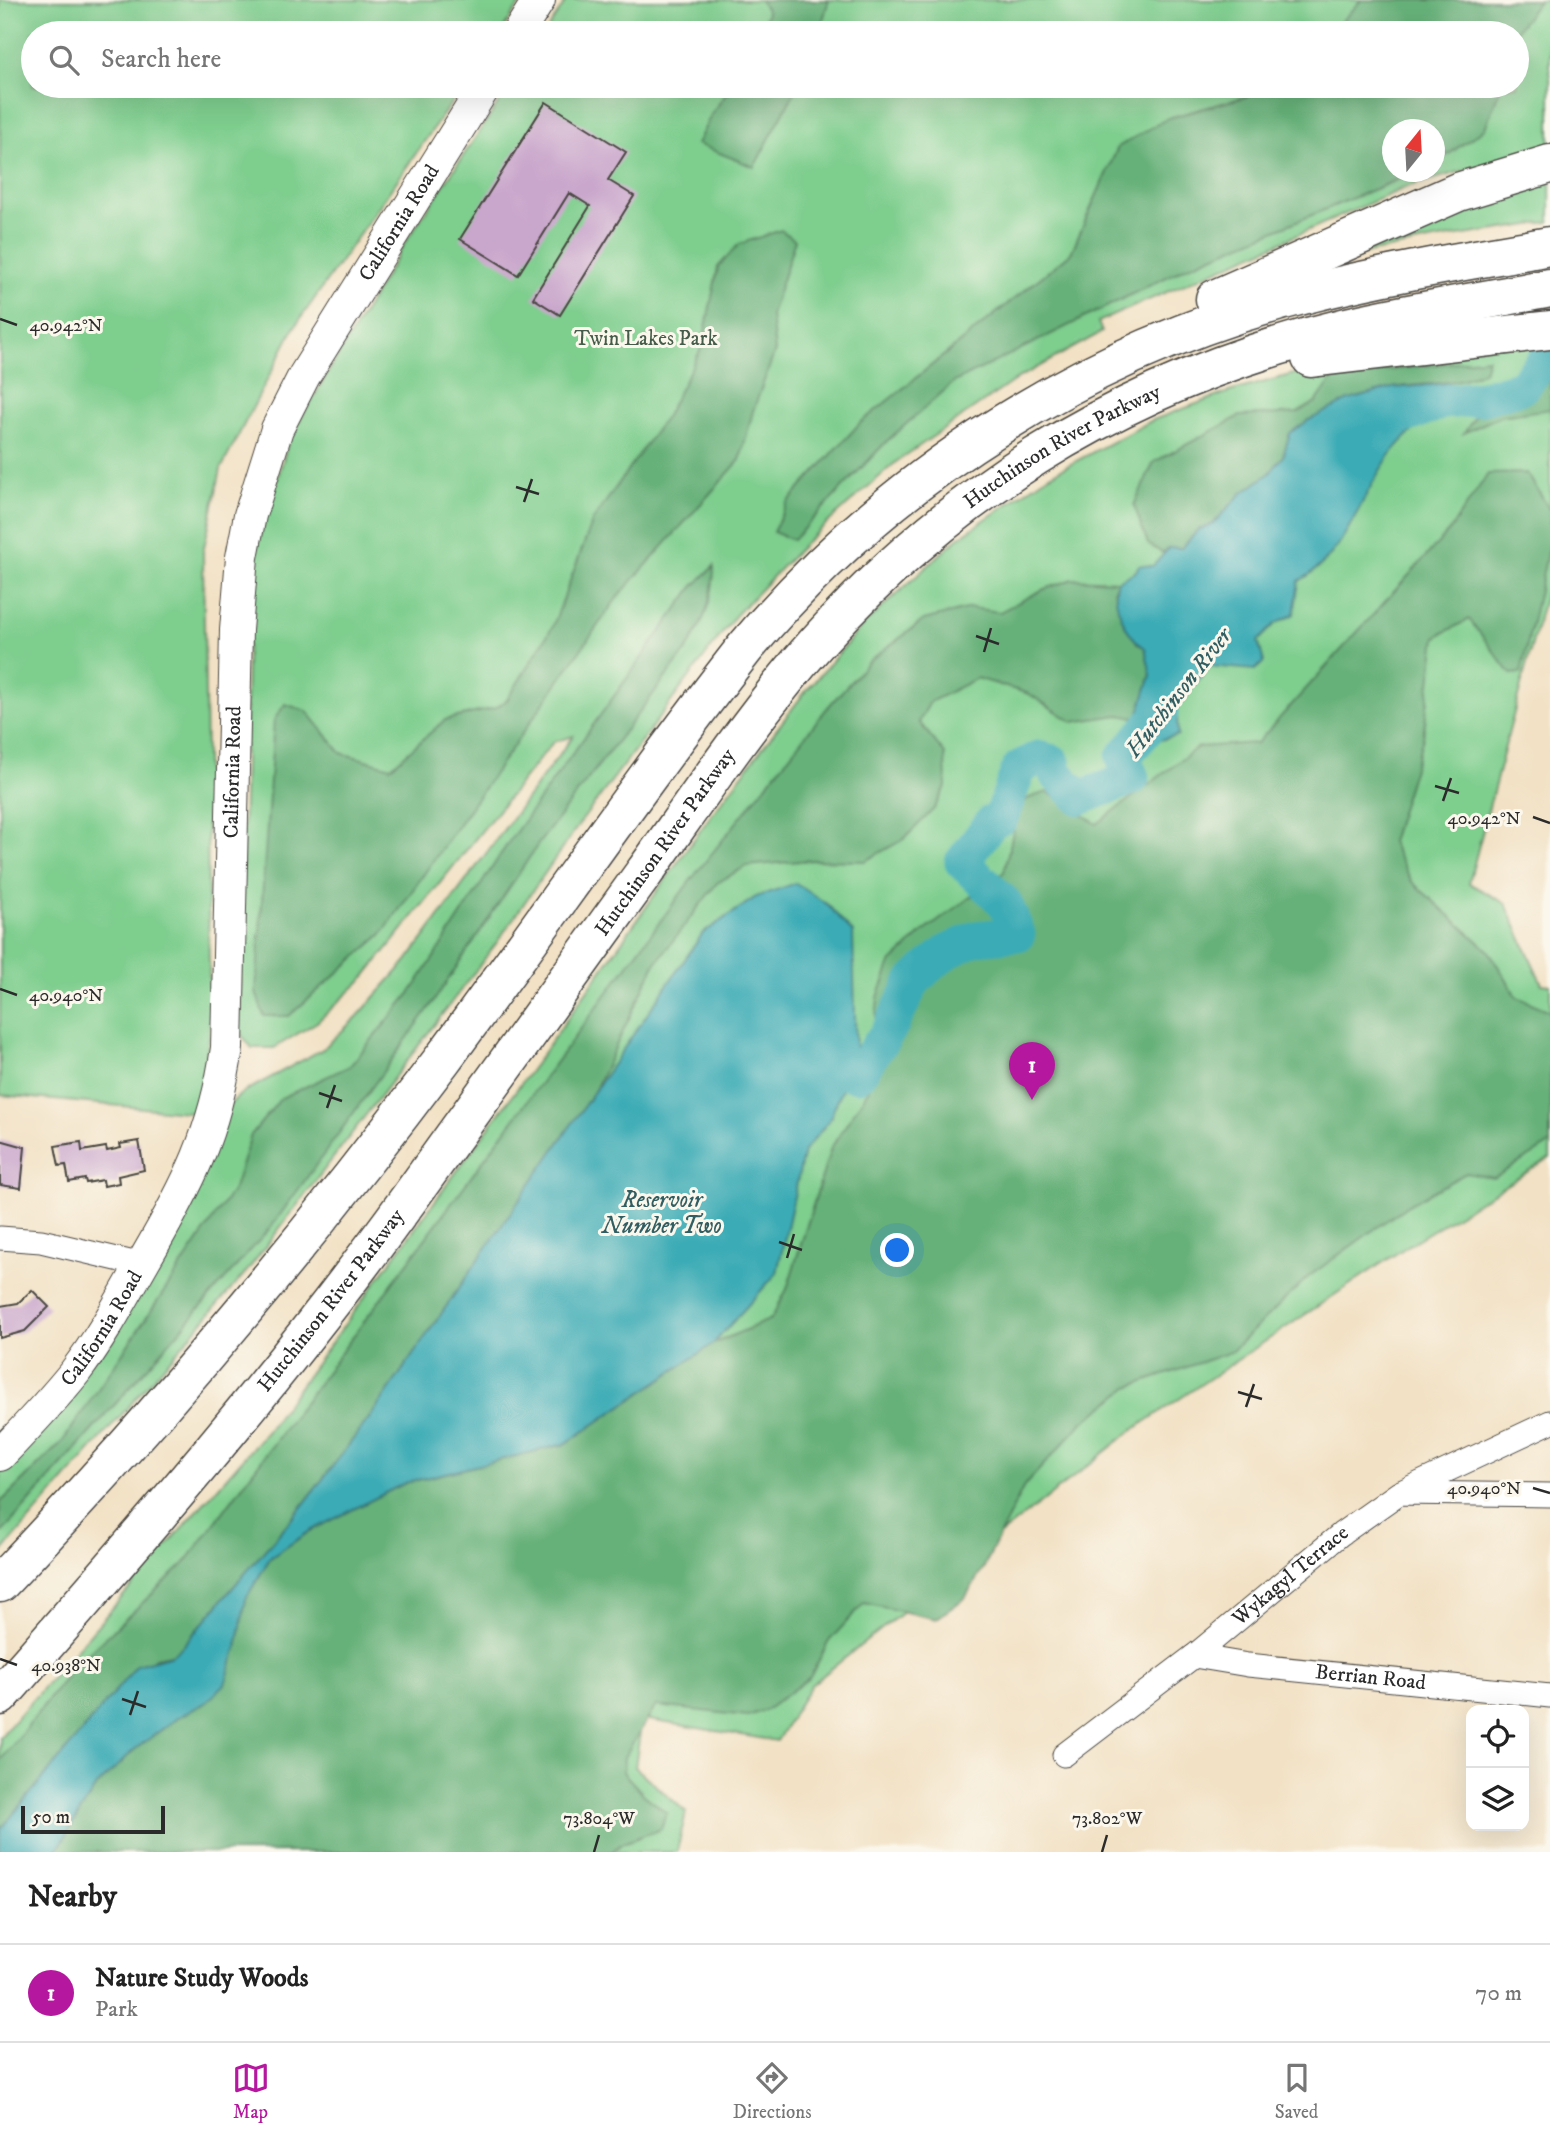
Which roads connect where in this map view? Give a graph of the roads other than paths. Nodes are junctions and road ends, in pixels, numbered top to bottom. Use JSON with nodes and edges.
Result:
{"nodes":[{"id":1,"x":538,"y":0,"type":"edge"},
{"id":2,"x":525,"y":21,"type":"edge"},
{"id":3,"x":478,"y":98,"type":"edge"},
{"id":4,"x":1550,"y":164,"type":"edge"},
{"id":5,"x":1550,"y":246,"type":"edge"},
{"id":6,"x":1550,"y":288,"type":"edge"},
{"id":7,"x":1534,"y":331,"type":"edge"},
{"id":8,"x":1215,"y":368,"type":"junction"},
{"id":9,"x":1080,"y":381,"type":"junction"},
{"id":10,"x":0,"y":1238,"type":"edge"},
{"id":11,"x":142,"y":1265,"type":"junction"},
{"id":12,"x":1550,"y":1422,"type":"edge"},
{"id":13,"x":0,"y":1455,"type":"edge"},
{"id":14,"x":1399,"y":1493,"type":"junction"},
{"id":15,"x":1550,"y":1495,"type":"edge"},
{"id":16,"x":72,"y":1506,"type":"junction"},
{"id":17,"x":0,"y":1583,"type":"edge"},
{"id":18,"x":0,"y":1612,"type":"edge"},
{"id":19,"x":1194,"y":1656,"type":"junction"},
{"id":20,"x":0,"y":1696,"type":"edge"},
{"id":21,"x":1550,"y":1696,"type":"edge"},
{"id":22,"x":1064,"y":1755,"type":"dead end"}],
"edges":[{"from":1,"to":2,"type":"main road"},
{"from":3,"to":11,"type":"main road","name":"California Road"},
{"from":4,"to":9,"type":"highway"},
{"from":5,"to":9,"type":"highway"},
{"from":6,"to":8,"type":"highway","name":"Hutchinson River Parkway"},
{"from":7,"to":8,"type":"highway"},
{"from":8,"to":20,"type":"highway","name":"Hutchinson River Parkway"},
{"from":9,"to":16,"type":"highway"},
{"from":10,"to":11,"type":"street"},
{"from":11,"to":13,"type":"main road","name":"California Road"},
{"from":12,"to":14,"type":"street","name":"Wykagyl Terrace"},
{"from":14,"to":15,"type":"street"},
{"from":14,"to":19,"type":"street","name":"Wykagyl Terrace"},
{"from":16,"to":17,"type":"highway"},
{"from":16,"to":18,"type":"highway"},
{"from":19,"to":21,"type":"street","name":"Berrian Road"},
{"from":19,"to":22,"type":"street","name":"Wykagyl Terrace"}]}
